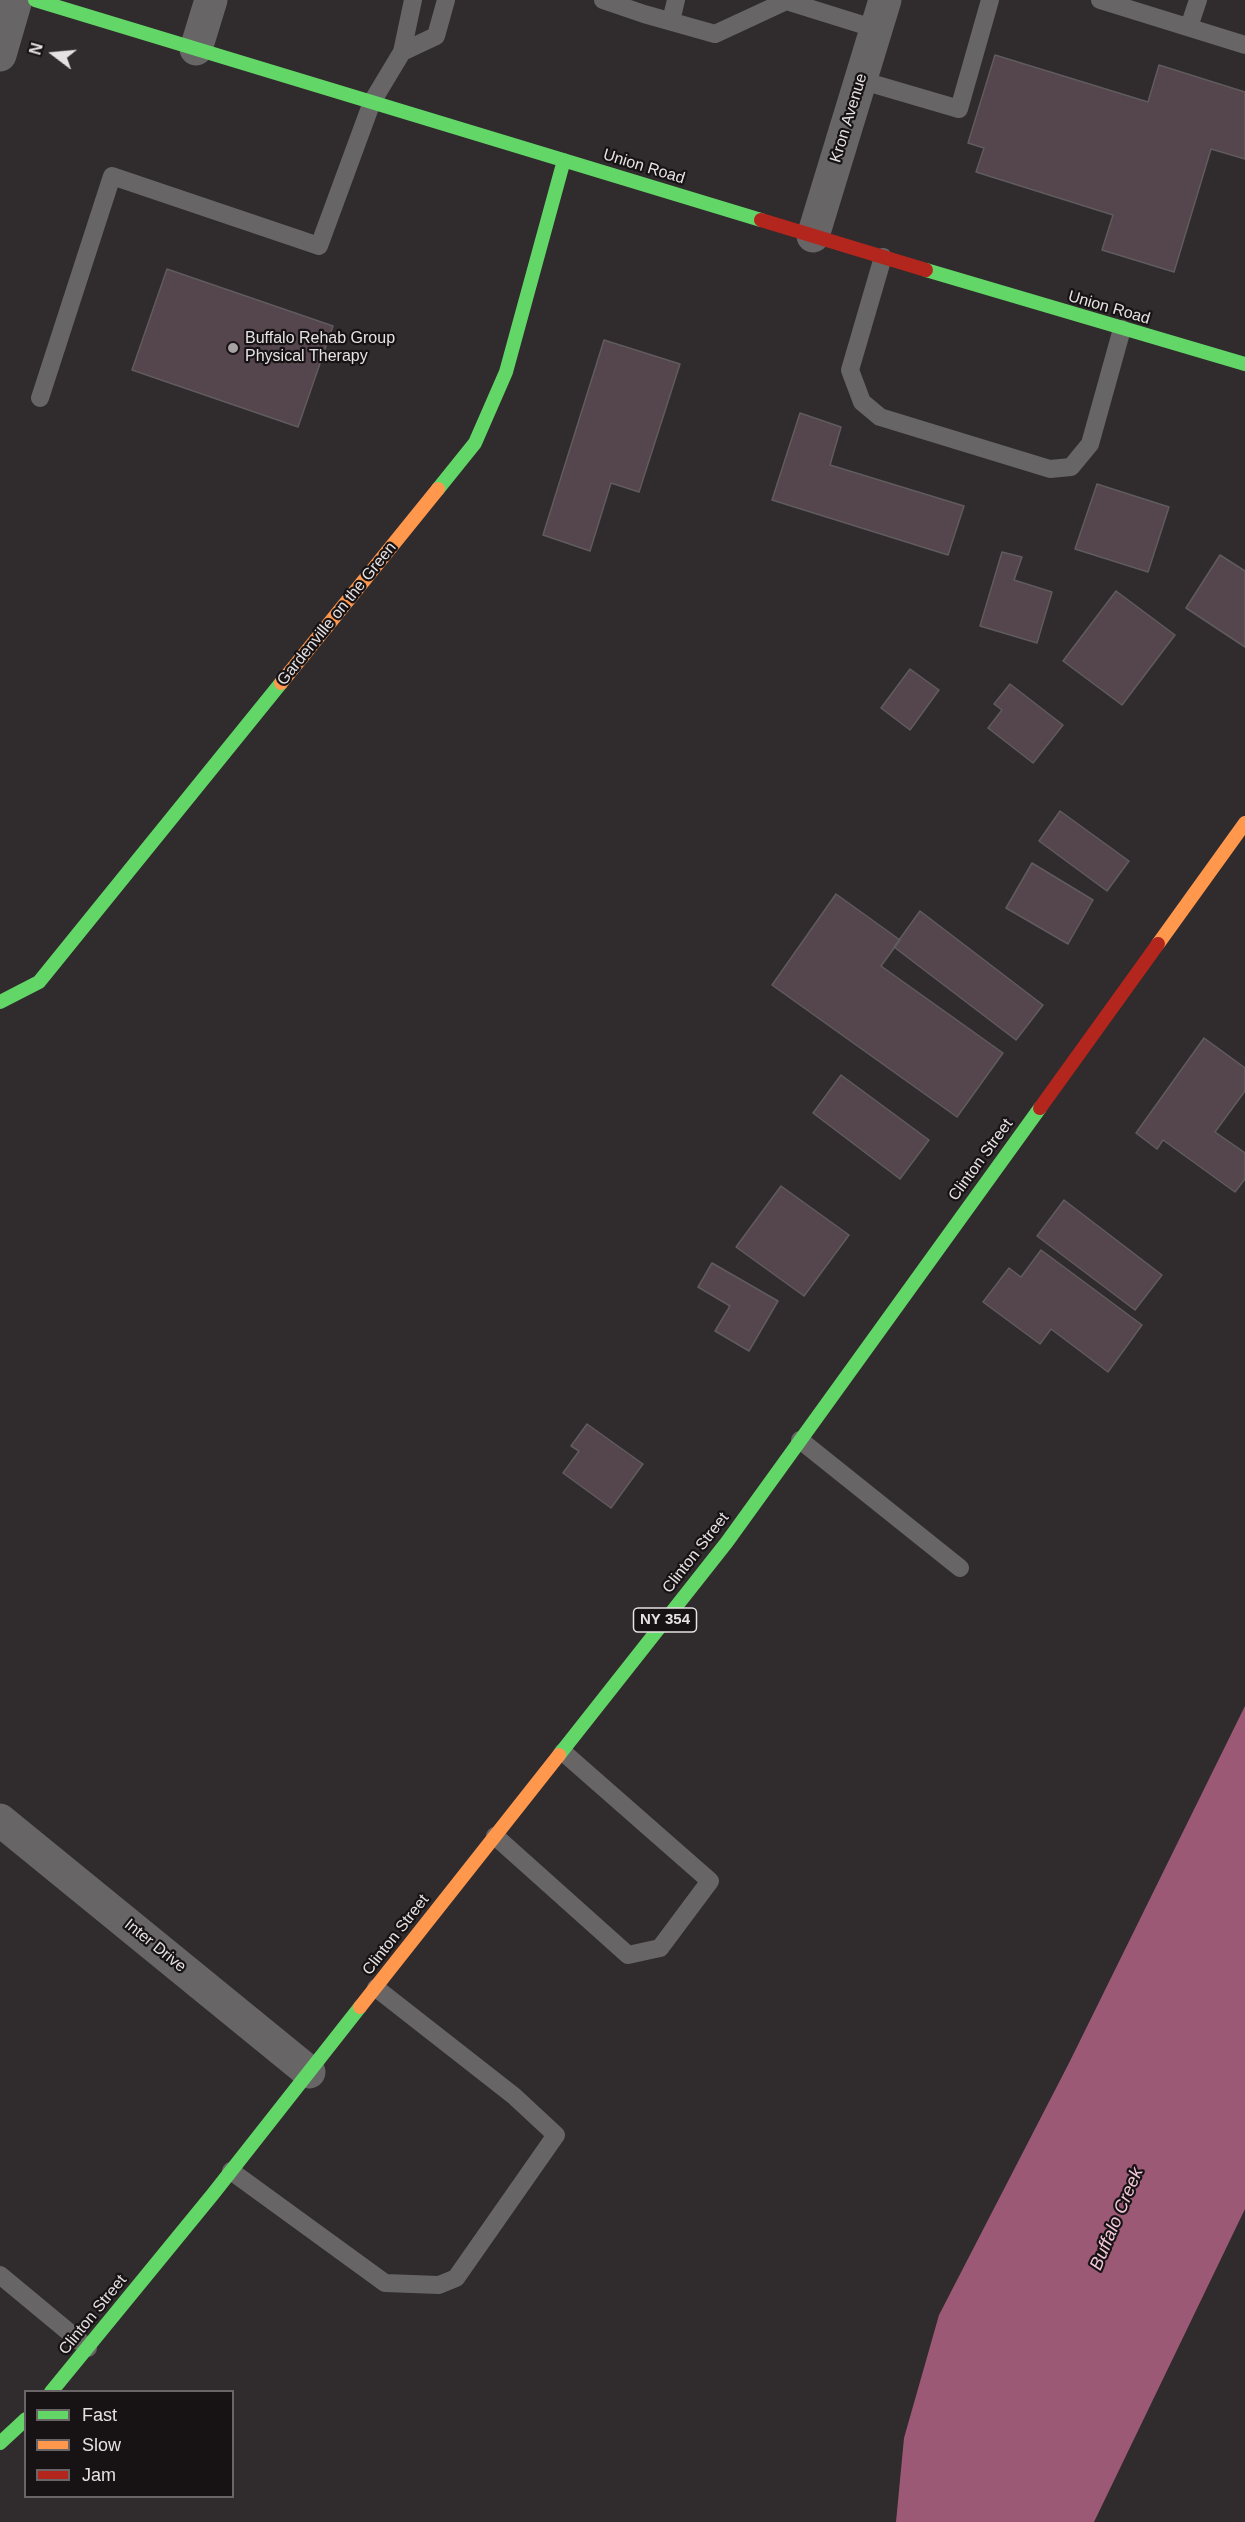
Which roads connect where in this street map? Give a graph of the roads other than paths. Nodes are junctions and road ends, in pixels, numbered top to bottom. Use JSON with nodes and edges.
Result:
{"nodes":[{"id":1,"x":16,"y":0,"type":"edge"},
{"id":2,"x":35,"y":0,"type":"edge"},
{"id":3,"x":211,"y":0,"type":"edge"},
{"id":4,"x":413,"y":0,"type":"edge"},
{"id":5,"x":446,"y":0,"type":"edge"},
{"id":6,"x":603,"y":0,"type":"edge"},
{"id":7,"x":676,"y":0,"type":"edge"},
{"id":8,"x":990,"y":0,"type":"edge"},
{"id":9,"x":1100,"y":0,"type":"edge"},
{"id":10,"x":1198,"y":0,"type":"edge"},
{"id":11,"x":880,"y":14,"type":"edge"},
{"id":12,"x":671,"y":21,"type":"junction"},
{"id":13,"x":1189,"y":27,"type":"junction"},
{"id":14,"x":1245,"y":45,"type":"edge"},
{"id":15,"x":196,"y":49,"type":"junction"},
{"id":16,"x":402,"y":52,"type":"junction"},
{"id":17,"x":0,"y":55,"type":"edge"},
{"id":18,"x":860,"y":80,"type":"junction"},
{"id":19,"x":372,"y":102,"type":"junction"},
{"id":20,"x":564,"y":160,"type":"junction"},
{"id":21,"x":813,"y":236,"type":"junction"},
{"id":22,"x":884,"y":257,"type":"junction"},
{"id":23,"x":1122,"y":329,"type":"junction"},
{"id":24,"x":1245,"y":364,"type":"edge"},
{"id":25,"x":40,"y":398,"type":"dead end"},
{"id":26,"x":1242,"y":833,"type":"edge"},
{"id":27,"x":0,"y":1002,"type":"edge"},
{"id":28,"x":800,"y":1440,"type":"junction"},
{"id":29,"x":960,"y":1568,"type":"dead end"},
{"id":30,"x":563,"y":1752,"type":"junction"},
{"id":31,"x":0,"y":1820,"type":"edge"},
{"id":32,"x":495,"y":1836,"type":"junction"},
{"id":33,"x":376,"y":1988,"type":"junction"},
{"id":34,"x":309,"y":2072,"type":"junction"},
{"id":35,"x":231,"y":2171,"type":"junction"},
{"id":36,"x":0,"y":2275,"type":"edge"},
{"id":37,"x":88,"y":2348,"type":"junction"},
{"id":38,"x":52,"y":2390,"type":"edge"},
{"id":39,"x":24,"y":2421,"type":"edge"},
{"id":40,"x":0,"y":2443,"type":"edge"}],
"edges":[{"from":1,"to":17,"type":"street"},
{"from":2,"to":15,"type":"main road","name":"Union Road"},
{"from":3,"to":15,"type":"street"},
{"from":4,"to":16,"type":"lane"},
{"from":5,"to":16,"type":"lane"},
{"from":6,"to":12,"type":"lane"},
{"from":7,"to":12,"type":"lane"},
{"from":8,"to":18,"type":"lane"},
{"from":9,"to":13,"type":"lane"},
{"from":10,"to":13,"type":"lane"},
{"from":11,"to":12,"type":"lane"},
{"from":11,"to":18,"type":"street","name":"Kron Avenue"},
{"from":13,"to":14,"type":"lane"},
{"from":15,"to":19,"type":"main road","name":"Union Road"},
{"from":16,"to":19,"type":"lane"},
{"from":18,"to":21,"type":"street","name":"Kron Avenue"},
{"from":19,"to":20,"type":"main road","name":"Union Road"},
{"from":19,"to":25,"type":"lane"},
{"from":20,"to":21,"type":"main road","name":"Union Road"},
{"from":20,"to":27,"type":"main road","name":"Gardenville on the Green"},
{"from":21,"to":22,"type":"main road","name":"Union Road"},
{"from":22,"to":23,"type":"main road","name":"Union Road"},
{"from":22,"to":23,"type":"lane"},
{"from":23,"to":24,"type":"main road","name":"Union Road"},
{"from":26,"to":28,"type":"main road","name":"Clinton Street","number":"NY 354"},
{"from":28,"to":29,"type":"lane"},
{"from":28,"to":30,"type":"main road","name":"Clinton Street","number":"NY 354"},
{"from":30,"to":32,"type":"main road","name":"Clinton Street","number":"NY 354"},
{"from":30,"to":32,"type":"lane"},
{"from":31,"to":34,"type":"street","name":"Inter Drive"},
{"from":32,"to":33,"type":"main road","name":"Clinton Street","number":"NY 354"},
{"from":33,"to":34,"type":"main road","name":"Clinton Street","number":"NY 354"},
{"from":33,"to":35,"type":"lane"},
{"from":34,"to":35,"type":"main road","name":"Clinton Street","number":"NY 354"},
{"from":35,"to":37,"type":"main road","name":"Clinton Street","number":"NY 354"},
{"from":36,"to":37,"type":"lane"},
{"from":37,"to":38,"type":"main road","name":"Clinton Street","number":"NY 354"},
{"from":39,"to":40,"type":"main road"}]}
